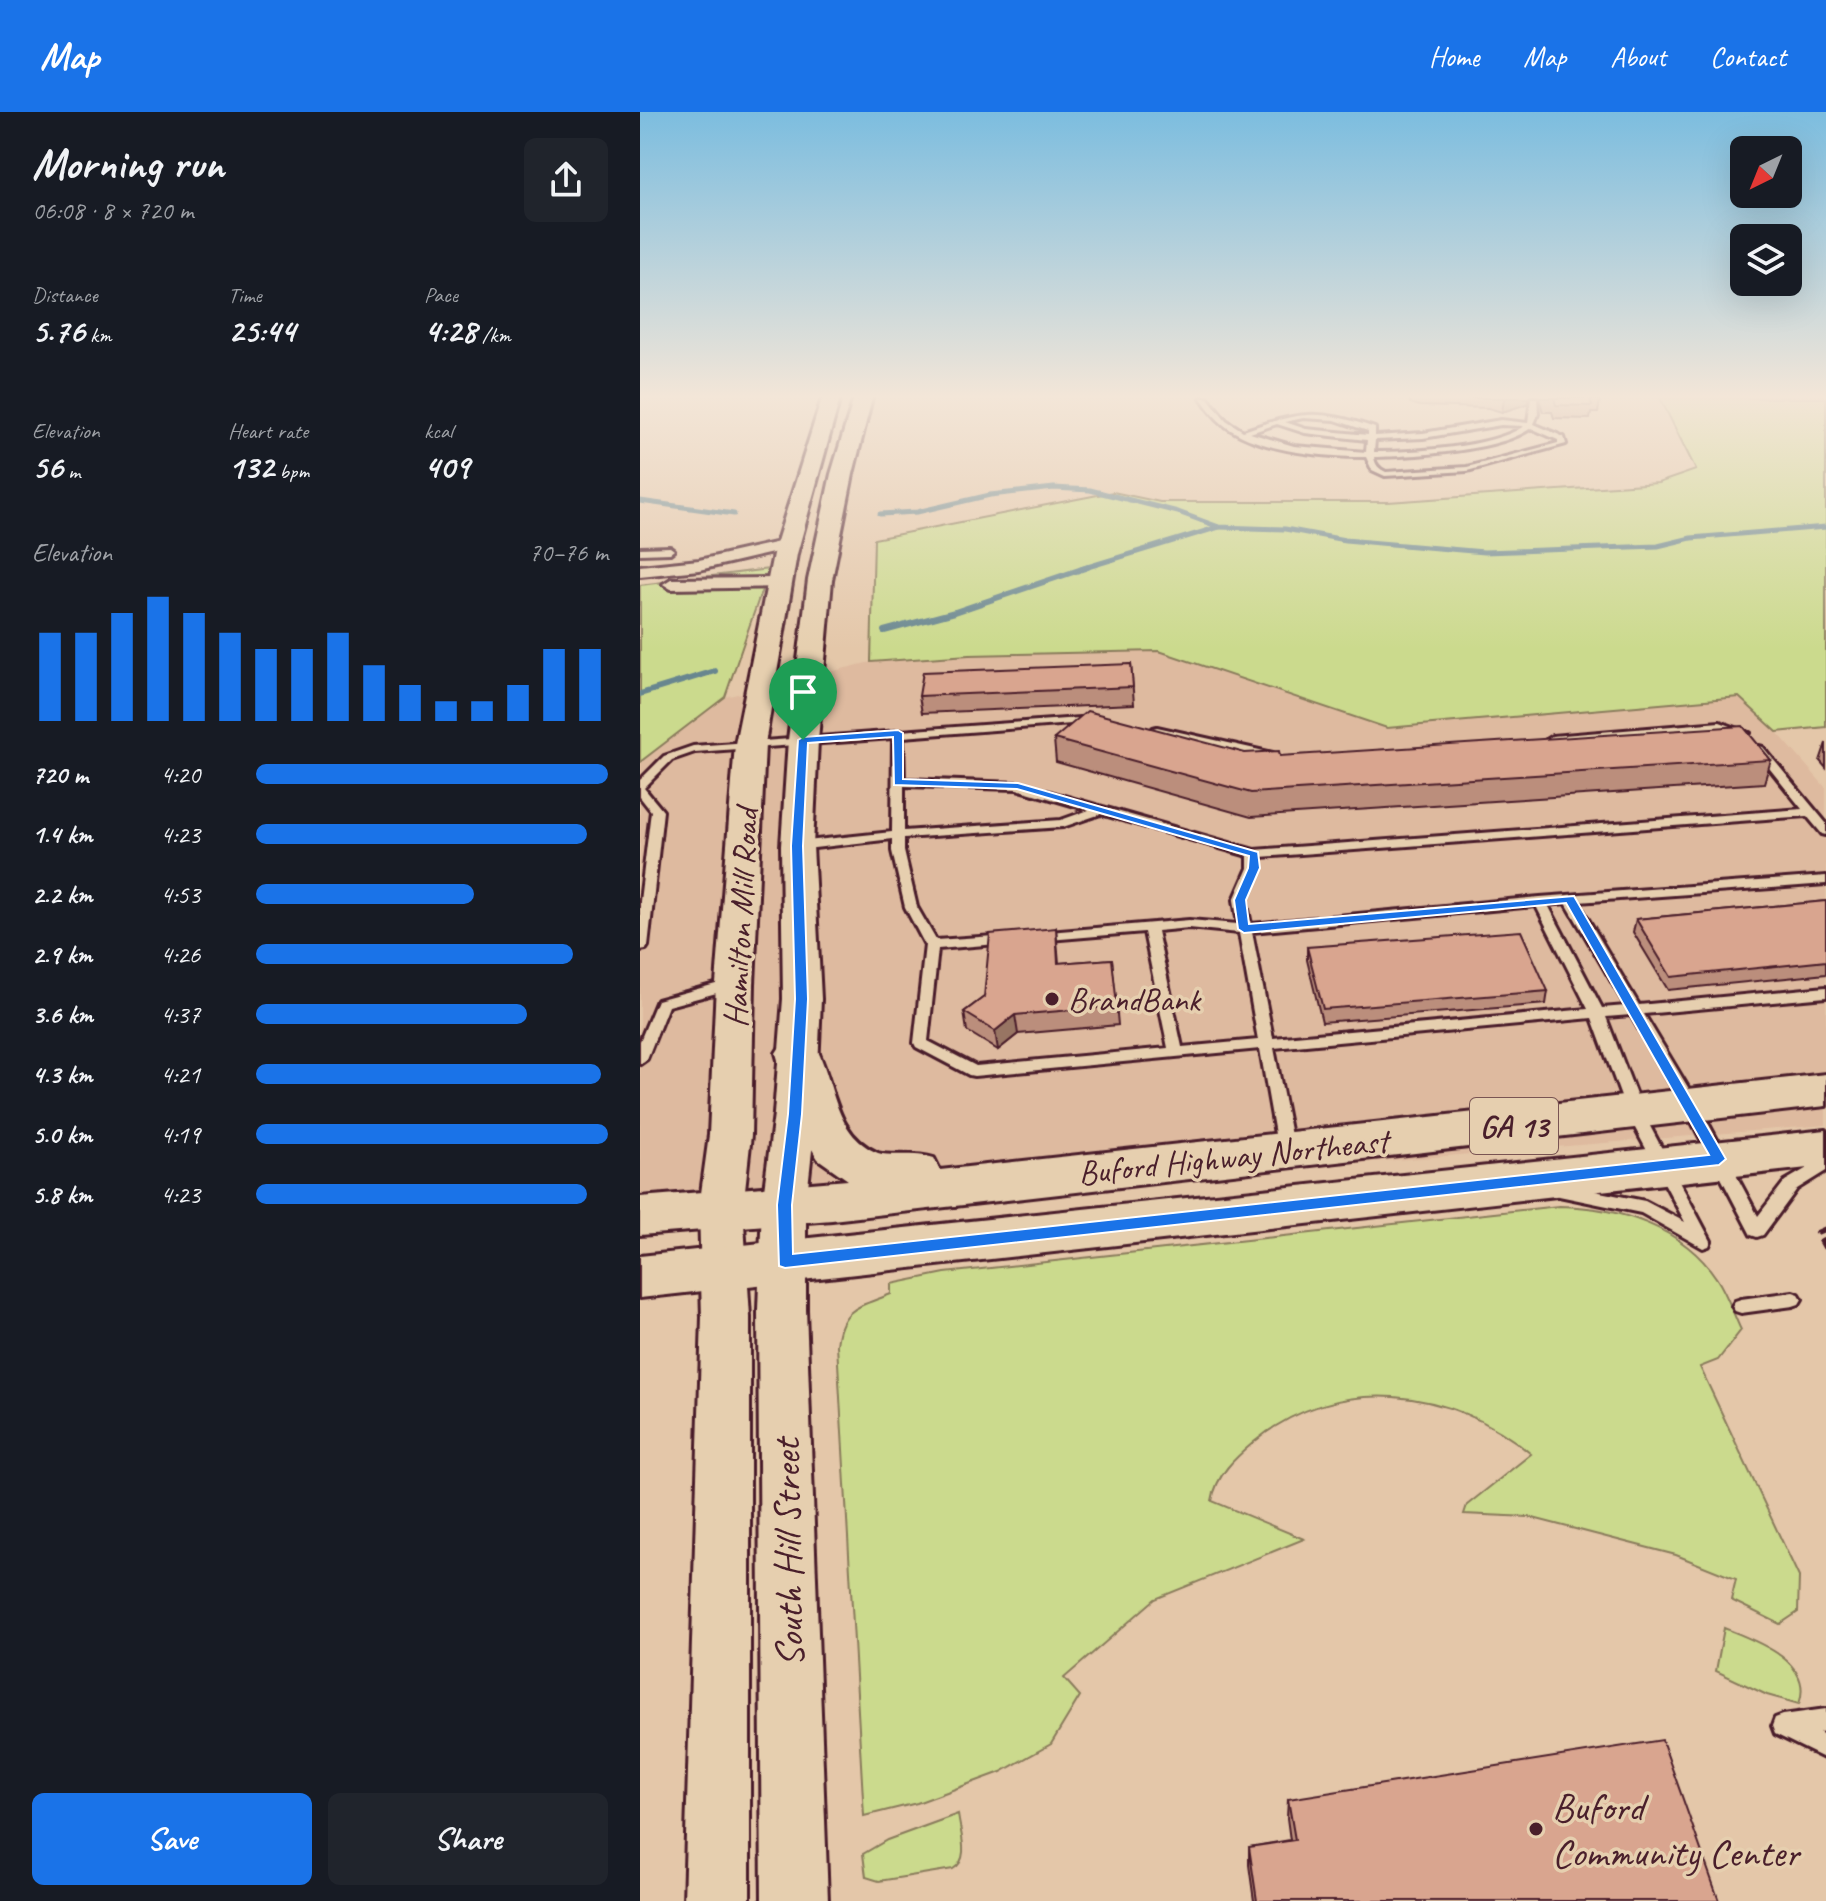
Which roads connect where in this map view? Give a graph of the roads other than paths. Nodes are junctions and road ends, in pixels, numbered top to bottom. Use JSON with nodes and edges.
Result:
{"nodes":[{"id":1,"x":807,"y":481,"type":"edge"},
{"id":2,"x":840,"y":481,"type":"edge"},
{"id":3,"x":788,"y":545,"type":"junction"},
{"id":4,"x":670,"y":550,"type":"dead end"},
{"id":5,"x":640,"y":551,"type":"edge"},
{"id":6,"x":640,"y":571,"type":"edge"},
{"id":7,"x":780,"y":583,"type":"junction"},
{"id":8,"x":640,"y":588,"type":"edge"},
{"id":9,"x":1109,"y":719,"type":"edge"},
{"id":10,"x":1139,"y":726,"type":"edge"},
{"id":11,"x":898,"y":733,"type":"junction"},
{"id":12,"x":803,"y":740,"type":"junction"},
{"id":13,"x":1545,"y":740,"type":"edge"},
{"id":14,"x":750,"y":744,"type":"junction"},
{"id":15,"x":1291,"y":760,"type":"edge"},
{"id":16,"x":898,"y":782,"type":"junction"},
{"id":17,"x":640,"y":788,"type":"edge"},
{"id":18,"x":1100,"y":810,"type":"junction"},
{"id":19,"x":1810,"y":812,"type":"junction"},
{"id":20,"x":1826,"y":831,"type":"edge"},
{"id":21,"x":898,"y":835,"type":"junction"},
{"id":22,"x":797,"y":846,"type":"junction"},
{"id":23,"x":1254,"y":854,"type":"junction"},
{"id":24,"x":1826,"y":880,"type":"edge"},
{"id":25,"x":1570,"y":899,"type":"junction"},
{"id":26,"x":1540,"y":901,"type":"junction"},
{"id":27,"x":1150,"y":927,"type":"junction"},
{"id":28,"x":1244,"y":929,"type":"junction"},
{"id":29,"x":932,"y":945,"type":"junction"},
{"id":30,"x":641,"y":946,"type":"edge"},
{"id":31,"x":735,"y":984,"type":"junction"},
{"id":32,"x":1826,"y":992,"type":"edge"},
{"id":33,"x":1633,"y":1010,"type":"junction"},
{"id":34,"x":1597,"y":1013,"type":"junction"},
{"id":35,"x":1267,"y":1044,"type":"junction"},
{"id":36,"x":641,"y":1050,"type":"edge"},
{"id":37,"x":1176,"y":1052,"type":"junction"},
{"id":38,"x":798,"y":1053,"type":"junction"},
{"id":39,"x":1826,"y":1090,"type":"edge"},
{"id":40,"x":1690,"y":1104,"type":"junction"},
{"id":41,"x":1635,"y":1113,"type":"junction"},
{"id":42,"x":1826,"y":1148,"type":"edge"},
{"id":43,"x":1286,"y":1151,"type":"junction"},
{"id":44,"x":1719,"y":1159,"type":"junction"},
{"id":45,"x":1826,"y":1163,"type":"edge"},
{"id":46,"x":1663,"y":1165,"type":"junction"},
{"id":47,"x":1075,"y":1172,"type":"junction"},
{"id":48,"x":1507,"y":1182,"type":"junction"},
{"id":49,"x":784,"y":1205,"type":"junction"},
{"id":50,"x":721,"y":1208,"type":"junction"},
{"id":51,"x":640,"y":1216,"type":"edge"},
{"id":52,"x":785,"y":1262,"type":"junction"},
{"id":53,"x":723,"y":1268,"type":"junction"},
{"id":54,"x":640,"y":1277,"type":"edge"},
{"id":55,"x":1793,"y":1299,"type":"dead end"},
{"id":56,"x":1741,"y":1306,"type":"dead end"},
{"id":57,"x":1826,"y":1720,"type":"edge"},
{"id":58,"x":1826,"y":1748,"type":"edge"},
{"id":59,"x":717,"y":1901,"type":"edge"},
{"id":60,"x":795,"y":1901,"type":"edge"}],
"edges":[{"from":1,"to":3,"type":"main road","name":"Hamilton Mill Road"},
{"from":2,"to":12,"type":"main road","name":"Hamilton Mill Road"},
{"from":3,"to":6,"type":"street"},
{"from":3,"to":7,"type":"main road","name":"Hamilton Mill Road"},
{"from":4,"to":5,"type":"lane"},
{"from":7,"to":8,"type":"street"},
{"from":7,"to":14,"type":"main road","name":"Hamilton Mill Road"},
{"from":9,"to":11,"type":"lane"},
{"from":10,"to":15,"type":"lane"},
{"from":11,"to":12,"type":"lane"},
{"from":11,"to":16,"type":"lane"},
{"from":12,"to":14,"type":"lane"},
{"from":12,"to":22,"type":"main road","name":"Hamilton Mill Road"},
{"from":13,"to":19,"type":"lane"},
{"from":14,"to":17,"type":"lane"},
{"from":14,"to":31,"type":"main road","name":"Hamilton Mill Road"},
{"from":16,"to":18,"type":"lane"},
{"from":16,"to":21,"type":"lane"},
{"from":17,"to":30,"type":"lane"},
{"from":18,"to":21,"type":"lane"},
{"from":18,"to":23,"type":"lane"},
{"from":19,"to":20,"type":"lane"},
{"from":19,"to":23,"type":"lane"},
{"from":21,"to":22,"type":"lane"},
{"from":21,"to":29,"type":"lane"},
{"from":22,"to":38,"type":"main road","name":"Hamilton Mill Road"},
{"from":23,"to":28,"type":"lane"},
{"from":24,"to":25,"type":"lane"},
{"from":25,"to":26,"type":"lane"},
{"from":25,"to":33,"type":"lane"},
{"from":26,"to":28,"type":"lane"},
{"from":26,"to":34,"type":"lane"},
{"from":27,"to":28,"type":"lane"},
{"from":27,"to":29,"type":"lane"},
{"from":27,"to":37,"type":"lane"},
{"from":28,"to":35,"type":"lane"},
{"from":29,"to":37,"type":"lane"},
{"from":31,"to":36,"type":"lane"},
{"from":31,"to":50,"type":"main road","name":"Hamilton Mill Road"},
{"from":32,"to":33,"type":"lane"},
{"from":33,"to":34,"type":"lane"},
{"from":33,"to":40,"type":"lane"},
{"from":34,"to":35,"type":"lane"},
{"from":34,"to":41,"type":"lane"},
{"from":35,"to":37,"type":"lane"},
{"from":35,"to":43,"type":"lane"},
{"from":38,"to":47,"type":"main road"},
{"from":38,"to":49,"type":"main road","name":"Hamilton Mill Road"},
{"from":39,"to":40,"type":"main road","name":"Buford Highway Northeast","number":"GA 13"},
{"from":40,"to":41,"type":"main road","name":"Buford Highway Northeast","number":"GA 13"},
{"from":40,"to":44,"type":"lane"},
{"from":41,"to":43,"type":"main road","name":"Buford Highway Northeast","number":"GA 13"},
{"from":41,"to":46,"type":"lane"},
{"from":42,"to":44,"type":"main road","name":"Buford Highway Northeast","number":"GA 13"},
{"from":43,"to":47,"type":"main road","name":"Buford Highway Northeast","number":"GA 13"},
{"from":44,"to":45,"type":"lane"},
{"from":44,"to":46,"type":"main road","name":"Buford Highway Northeast","number":"GA 13"},
{"from":46,"to":48,"type":"main road","name":"Buford Highway Northeast","number":"GA 13"},
{"from":46,"to":48,"type":"lane"},
{"from":47,"to":49,"type":"main road","name":"Buford Highway Northeast","number":"GA 13"},
{"from":48,"to":52,"type":"main road","name":"Buford Highway Northeast","number":"GA 13"},
{"from":49,"to":50,"type":"main road","name":"Buford Highway Northeast","number":"GA 13"},
{"from":49,"to":52,"type":"main road","name":"South Hill Street"},
{"from":50,"to":51,"type":"main road","name":"Buford Highway Northeast","number":"GA 13"},
{"from":50,"to":53,"type":"main road","name":"South Hill Street"},
{"from":52,"to":53,"type":"main road","name":"Buford Highway Northeast","number":"GA 13"},
{"from":52,"to":60,"type":"main road","name":"South Hill Street"},
{"from":53,"to":54,"type":"main road","name":"Buford Highway Northeast","number":"GA 13"},
{"from":53,"to":59,"type":"main road","name":"South Hill Street"},
{"from":55,"to":56,"type":"lane"},
{"from":57,"to":58,"type":"lane"}]}
